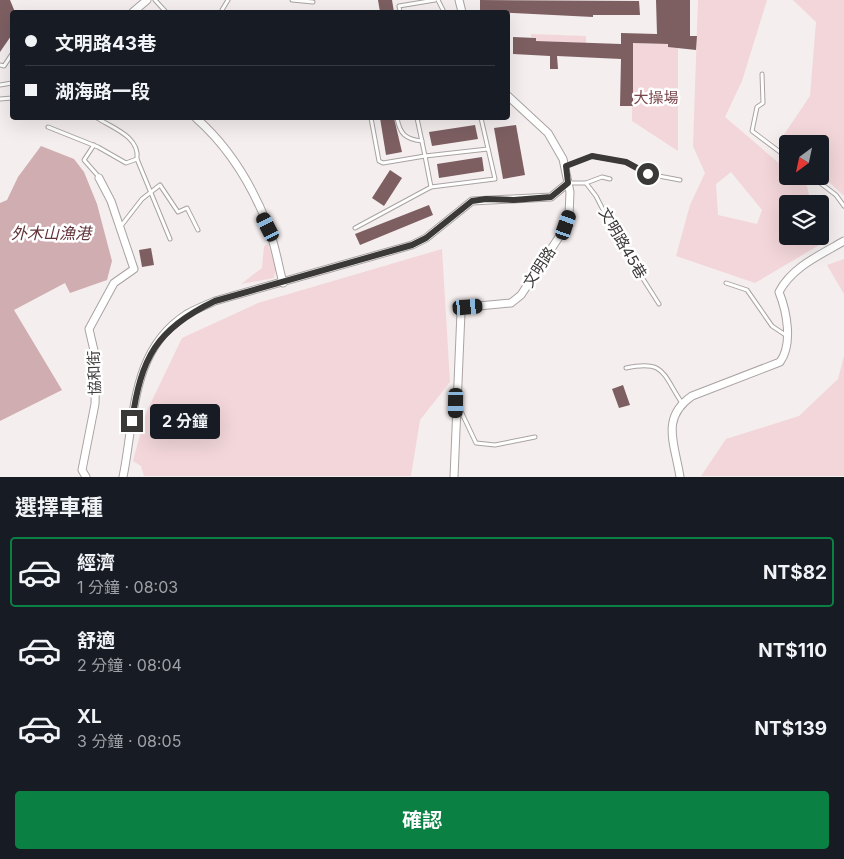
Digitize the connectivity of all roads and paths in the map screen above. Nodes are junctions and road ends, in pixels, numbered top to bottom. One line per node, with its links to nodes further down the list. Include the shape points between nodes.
1 (146, 0): 7 (street)
2 (154, 0): 8 (lane)
3 (228, 0): 9 (lane)
4 (292, 0): 6 (lane)
5 (437, 0): 10 (lane, via 399,6)
6 (313, 2)
7 (135, 10)
8 (164, 10)
9 (222, 10)
10 (400, 10)
11 (10, 57): 12 (lane, via 4,66)
12 (0, 64)
13 (762, 74): 25 (lane, via 763,103 757,107 752,132)
14 (510, 98): 28 (street, 文明路, via 548,133)
15 (99, 120): 27 (lane, via 132,139 138,150)
16 (198, 120): 43 (street, via 218,136 237,163 268,227)
17 (371, 120): 26 (lane, via 383,164)
18 (397, 120): 22 (lane, via 405,137)
19 (417, 120): 22 (lane)
20 (481, 120): 24 (lane)
21 (48, 127): 23 (lane)
22 (422, 142): 26 (lane)
23 (94, 145): 27 (lane, via 126,163); 29 (lane, via 84,160)
24 (488, 149): 26 (lane); 35 (lane, via 495,179)
25 (779, 152)
26 (425, 156): 35 (lane)
27 (137, 159): 36 (lane)
28 (566, 166): 31 (lane, via 592,156 626,162 648,174); 32 (street, 文明路)
29 (99, 178): 38 (street, 協和街)
30 (610, 179): 33 (lane, via 602,177)
31 (680, 180)
32 (568, 183): 33 (lane); 43 (street, via 551,197 472,201 426,238 412,245); 48 (street, 文明路, via 571,205 566,225 522,295 511,303 468,307 461,312)
33 (586, 184): 45 (lane, 文明路45巷)
34 (823, 185): 37 (lane)
35 (431, 187): 39 (lane)
36 (150, 191): 38 (lane); 40 (lane, via 160,185 178,212 187,208); 41 (lane)
37 (844, 206)
38 (121, 226): 51 (street, 協和街, via 134,268 114,283 89,329 96,359 95,404 82,470)
39 (355, 228)
40 (198, 230)
41 (170, 239)
42 (844, 241): 46 (street, via 794,271 785,281 779,292)
43 (282, 283): 52 (street, via 215,301 174,325 146,362 137,385)
44 (726, 283): 46 (lane, via 747,290 772,326)
45 (659, 304)
46 (788, 336): 49 (street, via 785,355 780,362 692,396)
47 (626, 368): 49 (lane, via 647,364 659,368)
48 (456, 403): 50 (lane, via 476,443 495,445); 53 (street, 文明路)
49 (682, 403): 54 (street, via 674,414 671,429)
50 (535, 437)
51 (86, 476)
52 (123, 476)
53 (454, 476)
54 (680, 476)

